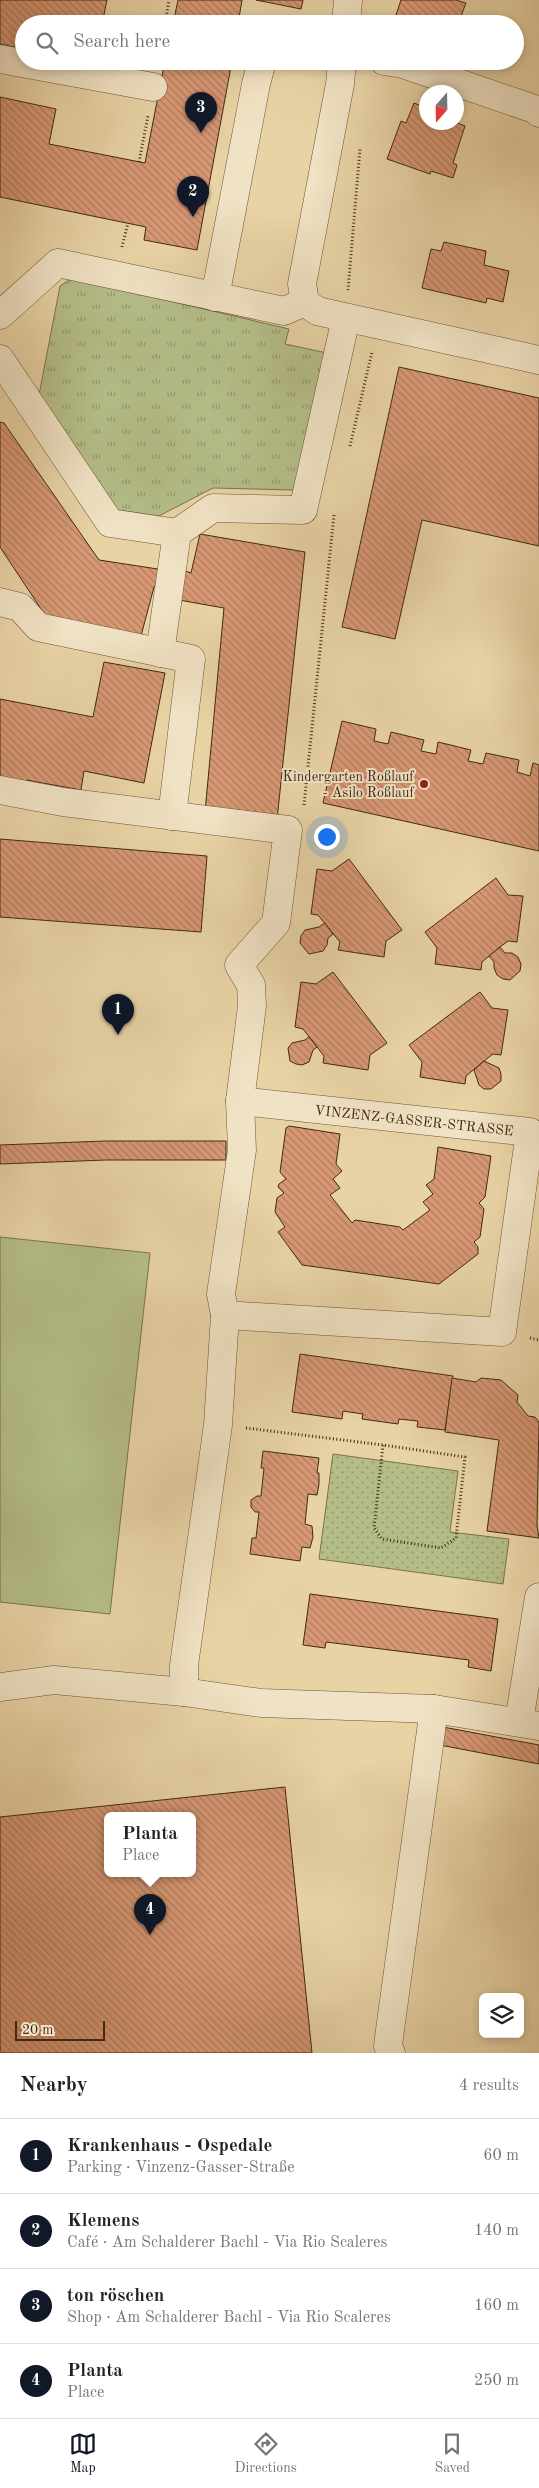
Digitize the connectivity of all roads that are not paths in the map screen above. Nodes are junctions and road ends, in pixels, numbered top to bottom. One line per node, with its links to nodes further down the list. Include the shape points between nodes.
1 (348, 0): 2 (street)
2 (347, 15)
3 (0, 59): 4 (street)
4 (15, 62)
5 (60, 70): 9 (street)
6 (260, 70): 11 (street)
7 (341, 70): 12 (street, via 302,284)
8 (420, 70): 10 (street)
9 (153, 87)
10 (539, 113)
11 (215, 297): 12 (street, via 284,311); 13 (street, via 58,263)
12 (305, 302): 14 (street, via 317,311)
13 (0, 315)
14 (346, 318): 16 (street); 17 (street, via 303,510 213,508)
15 (0, 359): 17 (street, via 110,523)
16 (539, 360)
17 (177, 533): 19 (street)
18 (0, 602): 19 (street, via 20,607 38,627)
19 (160, 653): 21 (street, via 191,659)
20 (0, 790): 21 (street)
21 (172, 816): 22 (street, via 288,830 276,923 239,965 251,985 252,1006)
22 (240, 1101): 23 (street, via 242,1150 221,1294); 23 (street, VINZENZ-GASSER-STRASSE, via 530,1132 502,1332)
23 (225, 1315): 26 (street, via 218,1425 184,1665)
24 (539, 1597): 28 (street)
25 (0, 1687): 26 (street, via 54,1680)
26 (184, 1692): 27 (street, via 261,1703)
27 (434, 1709): 28 (street); 29 (street, via 388,2038)
28 (529, 1724)
29 (391, 2053)

